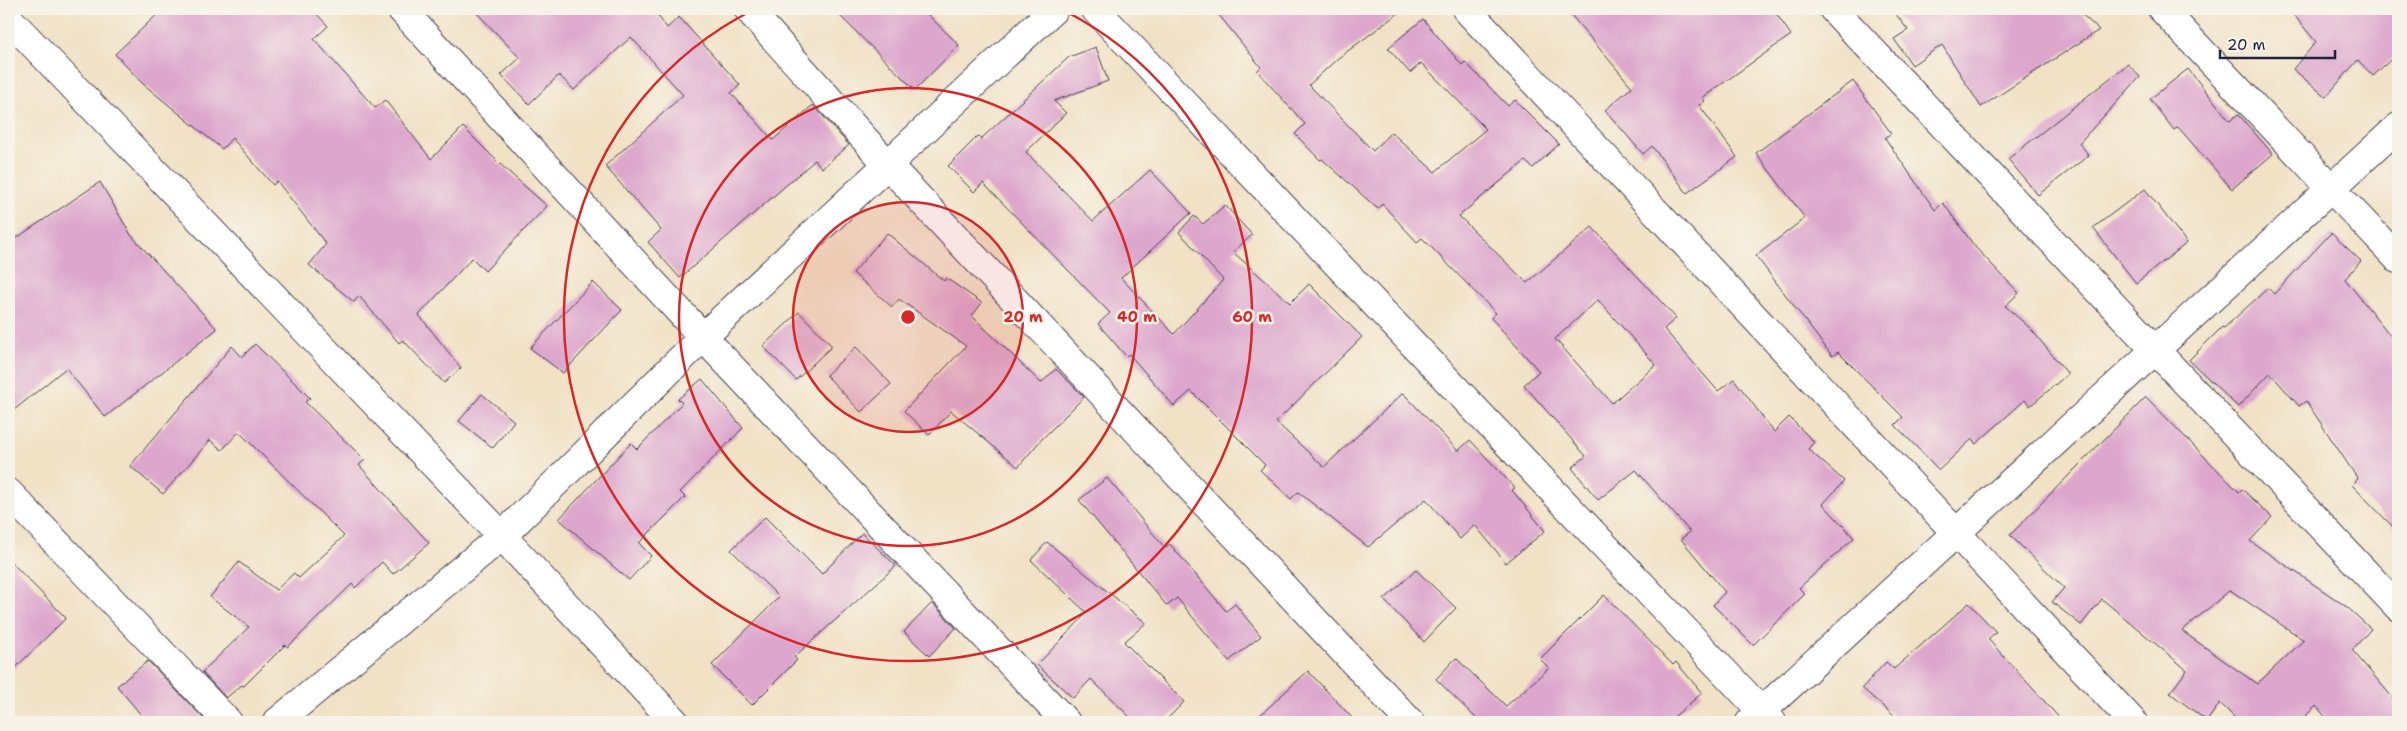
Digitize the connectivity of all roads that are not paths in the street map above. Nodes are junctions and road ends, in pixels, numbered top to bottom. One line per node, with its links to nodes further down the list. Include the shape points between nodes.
1 (401, 9): 13 (street)
2 (748, 9): 10 (street)
3 (1054, 9): 10 (street)
4 (1096, 9): 19 (street)
5 (1466, 9): 16 (street)
6 (1833, 9): 14 (street)
7 (2162, 9): 11 (street)
8 (9, 18): 17 (street)
9 (2398, 127): 11 (street)
10 (888, 165): 13 (street); 24 (street)
11 (2332, 189): 12 (street); 14 (street)
12 (2398, 259)
13 (703, 337): 17 (street); 23 (street)
14 (2156, 350): 16 (street); 18 (street)
15 (9, 494): 20 (street)
16 (1956, 533): 19 (street); 25 (street)
17 (502, 536): 21 (street); 22 (street)
18 (2398, 607)
19 (1761, 719)
20 (228, 722)
21 (277, 722)
22 (675, 722)
23 (1066, 722)
24 (1410, 722)
25 (2133, 722)

